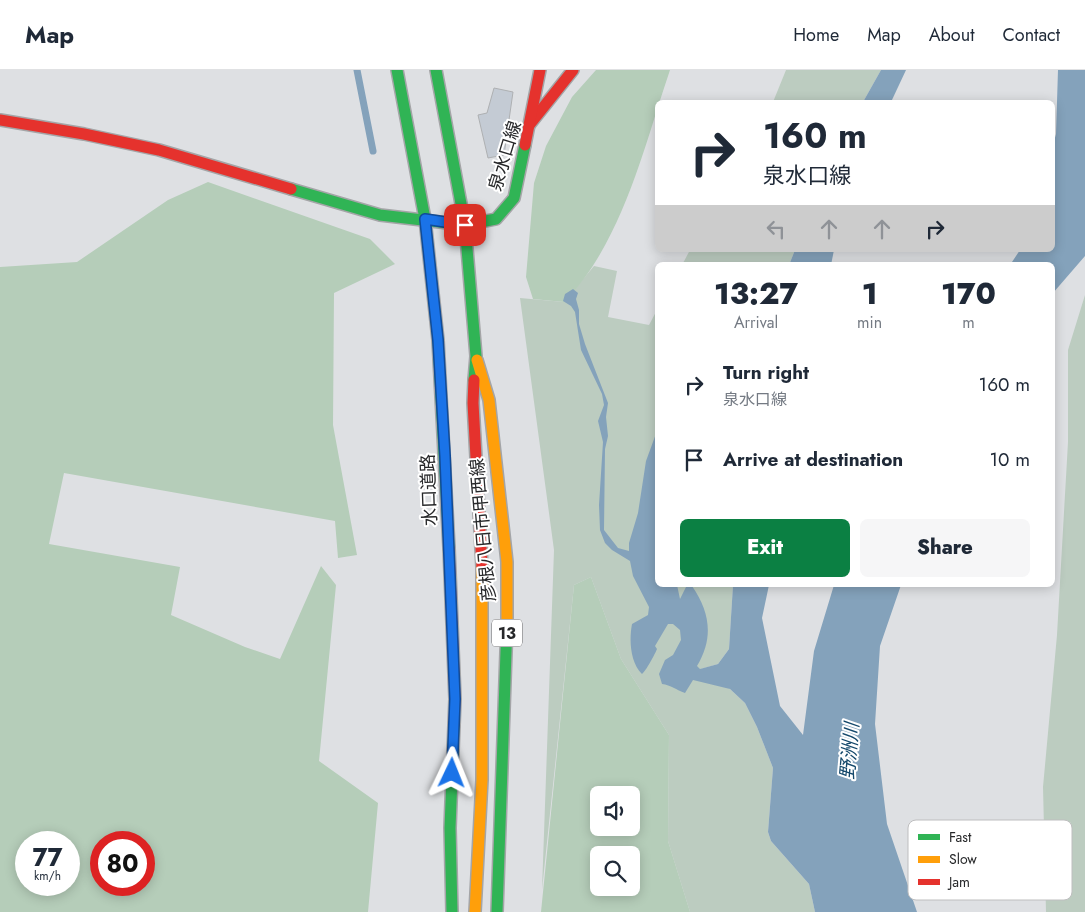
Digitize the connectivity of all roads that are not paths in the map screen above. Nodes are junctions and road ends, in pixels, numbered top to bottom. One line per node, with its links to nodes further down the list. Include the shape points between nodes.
1 (397, 70): 7 (main road, 水口道路)
2 (436, 70): 8 (main road)
3 (540, 70): 6 (main road)
4 (573, 70): 6 (main road, 泉水口線)
5 (0, 120): 7 (main road, 泉水口線, via 159,150 380,215)
6 (530, 125): 8 (main road, 泉水口線, via 514,198 496,219)
7 (425, 219): 8 (main road, 泉水口線); 10 (main road, 水口道路, via 438,340 455,699 450,828)
8 (465, 225): 9 (main road)
9 (476, 356): 11 (main road, via 473,403 482,544 482,780); 12 (main road, 彦根八日市甲西線 / 13, via 488,400 507,562 508,648)
10 (452, 912)
11 (475, 912)
12 (497, 912)

